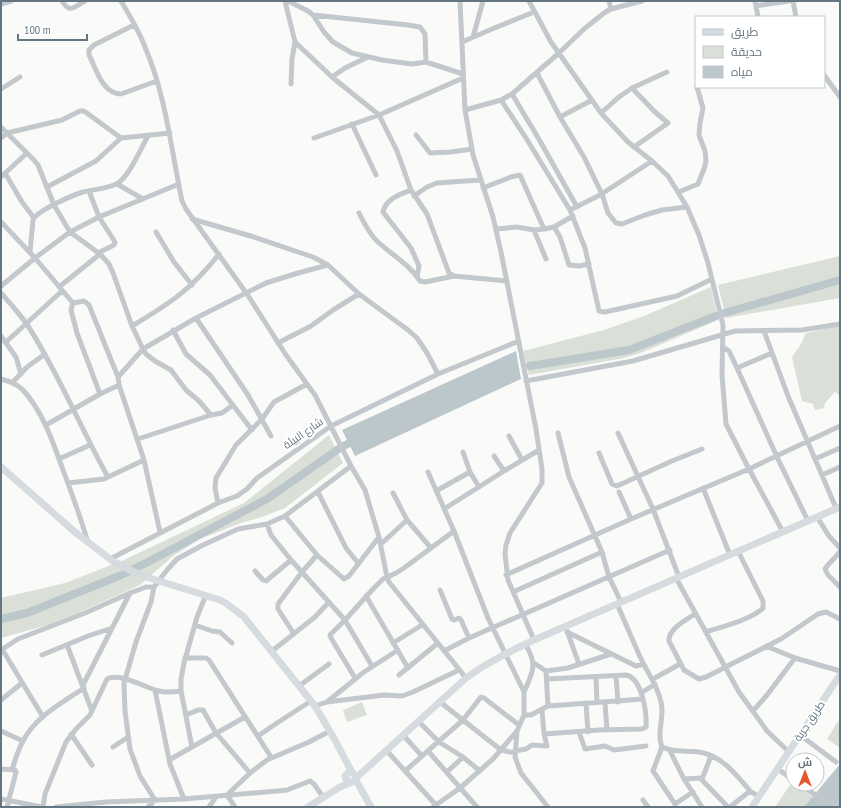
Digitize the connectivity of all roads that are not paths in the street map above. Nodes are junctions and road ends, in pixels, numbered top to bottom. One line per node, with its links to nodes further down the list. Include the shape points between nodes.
1 (10, 1): 14 (street)
2 (62, 1): 3 (street, via 68,9)
3 (85, 1)
4 (121, 1): 20 (street)
5 (287, 1): 17 (street); 22 (street)
6 (460, 1): 23 (street)
7 (483, 1): 21 (street)
8 (529, 1): 16 (street)
9 (608, 1): 15 (street)
10 (642, 1): 15 (street)
11 (789, 1): 13 (street)
12 (793, 1): 19 (street)
13 (755, 3): 18 (street)
14 (1, 4)
15 (611, 9): 24 (street, via 584,28)
16 (534, 12): 21 (street); 24 (street)
17 (313, 15): 25 (street, via 333,42 352,53); 26 (street, via 420,27 425,34)
18 (758, 16)
19 (796, 16)
20 (134, 25): 33 (street, via 146,48); 33 (street, via 94,44 89,50 89,55 105,87 117,94)
21 (473, 37): 23 (street)
22 (295, 42): 32 (street); 34 (street)
23 (462, 42): 29 (street)
24 (559, 53): 28 (street); 41 (street)
25 (368, 57): 26 (street, via 412,64); 32 (street)
26 (426, 62): 29 (street)
27 (667, 72): 35 (street)
28 (537, 73): 38 (street); 45 (street)
29 (463, 76): 42 (street); 44 (street)
30 (825, 76): 39 (street)
31 (20, 77): 37 (street)
32 (332, 77): 44 (street)
33 (157, 81): 49 (street)
34 (292, 84)
35 (632, 88): 43 (street); 55 (street, via 668,123)
36 (697, 88): 68 (street, via 703,108 699,135 706,161 698,184)
37 (1, 89)
38 (512, 94): 40 (street); 73 (street)
39 (840, 97)
40 (501, 100): 42 (street); 75 (street)
41 (592, 100): 43 (street); 45 (street)
42 (465, 110): 56 (street)
43 (601, 113): 55 (street)
44 (379, 115): 46 (street); 66 (street, via 397,151)
45 (560, 117): 69 (street)
46 (352, 124): 54 (street); 60 (street)
47 (1, 127): 48 (street)
48 (7, 133): 52 (street); 53 (street, via 62,120 84,111); 57 (street)
49 (170, 133): 51 (street); 63 (street)
50 (416, 135): 56 (street, via 430,153)
51 (148, 136): 53 (street); 62 (street, via 124,177)
52 (1, 138)
53 (121, 138): 64 (street, via 96,161)
54 (314, 138)
55 (634, 147): 58 (street)
56 (472, 149): 61 (street)
57 (27, 153): 59 (street); 64 (street, via 38,165)
58 (652, 161): 68 (street, via 668,176); 69 (street)
59 (3, 175): 78 (street)
60 (376, 175)
61 (480, 180): 65 (street); 70 (street, via 437,183)
62 (117, 184): 67 (street); 71 (street)
63 (179, 184): 71 (street); 80 (street, via 182,201)
64 (47, 188): 72 (street)
65 (483, 188): 83 (street); 84 (street, via 520,176)
66 (411, 190): 70 (street); 96 (street, via 394,198 384,207 383,212 411,248 419,266)
67 (89, 191): 72 (street); 79 (street)
68 (679, 192): 74 (street)
69 (602, 194): 73 (street); 74 (street, via 608,213 620,224 662,210)
70 (414, 196): 95 (street, via 427,214 447,268)
71 (144, 198): 79 (street)
72 (54, 205): 78 (street, via 38,213); 86 (street)
73 (577, 207): 75 (street)
74 (687, 207): 97 (street, via 699,235)
75 (570, 210): 77 (street)
76 (359, 213): 96 (street, via 378,242)
77 (573, 216): 82 (street); 93 (street)
78 (34, 218): 88 (street)
79 (99, 218): 86 (street); 89 (street, via 115,241 115,244)
80 (192, 219): 90 (street); 94 (street)
81 (1, 222): 88 (street)
82 (554, 227): 84 (street); 93 (street, via 569,265)
83 (496, 229): 85 (street, via 517,227); 98 (street)
84 (544, 229): 85 (street)
85 (534, 230): 92 (street)
86 (70, 232): 89 (street); 91 (street)
87 (156, 232): 99 (street)
88 (30, 252): 91 (street)
89 (99, 254): 101 (street); 109 (street, via 109,264)
90 (219, 254): 99 (street); 103 (street)
91 (35, 258): 100 (street); 101 (street)
92 (546, 259)
93 (589, 264): 97 (street, via 599,310 602,312 677,296)
94 (328, 265): 103 (street, via 266,283); 104 (street)
95 (454, 276): 96 (street, via 422,282); 98 (street)
96 (418, 277)
97 (712, 280): 112 (street)
98 (507, 281): 114 (street)
99 (192, 285): 109 (street, via 163,308)
100 (1, 286)
101 (61, 289): 105 (street); 107 (street)
102 (1, 292): 107 (street)
103 (247, 294): 106 (street); 116 (street)
104 (359, 294): 116 (street, via 311,326); 123 (street, via 417,338)
105 (73, 303): 124 (street, via 84,301 88,305); 130 (street, via 71,310 77,333)
106 (196, 318): 110 (street); 134 (street)
107 (27, 324): 115 (street); 120 (street)
108 (840, 324): 111 (street, via 802,330)
109 (132, 326): 118 (street)
110 (173, 330): 118 (street); 131 (street, via 186,354 210,375)
111 (764, 330): 112 (street, via 735,331); 119 (street)
112 (724, 335): 117 (street); 126 (street, via 633,361)
113 (1, 336): 115 (street)
114 (518, 341): 123 (street, شارع البيئة); 126 (street)
115 (6, 342): 122 (street, via 16,357)
116 (278, 343): 128 (street)
117 (723, 347): 121 (street, via 729,352); 160 (street, via 726,424)
118 (143, 349): 124 (street); 133 (street, via 155,361 171,370)
119 (772, 353): 121 (street); 144 (street)
120 (45, 354): 122 (street); 132 (street)
121 (737, 368): 152 (street)
122 (21, 374): 127 (street)
123 (438, 374): 136 (street, شارع البيئة)
124 (118, 376): 129 (street)
125 (1, 379): 127 (street)
126 (526, 381): 148 (street)
127 (12, 383): 135 (street, via 22,389)
128 (307, 384): 134 (street, via 274,402); 136 (street)
129 (119, 385): 130 (street); 143 (street)
130 (100, 394): 132 (street)
131 (234, 405): 133 (street, via 222,413); 138 (street)
132 (73, 410): 135 (street); 145 (street)
133 (211, 416): 143 (street)
134 (262, 419): 138 (street); 141 (street)
135 (46, 425): 153 (street)
136 (331, 426): 157 (street); 174 (street, شارع البيئة, via 257,478 243,493)
137 (840, 427): 144 (street)
138 (252, 430): 174 (street, via 236,445 216,478)
139 (618, 432): 166 (street)
140 (558, 433): 187 (street, via 569,477)
141 (271, 436)
142 (509, 436): 156 (street)
143 (138, 439): 155 (street)
144 (807, 442): 152 (street); 154 (street)
145 (90, 446): 153 (street); 165 (street)
146 (840, 448): 154 (street)
147 (702, 449): 166 (street, via 672,460)
148 (539, 450): 156 (street); 204 (street, via 542,483 508,538 505,554)
149 (463, 452): 163 (street)
150 (599, 453): 166 (street, via 614,486 620,486)
151 (494, 456): 161 (street)
152 (777, 457): 160 (street); 182 (street)
153 (59, 459): 167 (street)
154 (815, 459): 164 (street)
155 (144, 460): 165 (street); 185 (street)
156 (522, 460): 161 (street)
157 (351, 466): 171 (street); 188 (street, via 365,490)
158 (1, 467): 189 (main road)
159 (840, 467): 164 (street)
160 (749, 469): 169 (street); 186 (street)
161 (504, 471): 168 (street)
162 (428, 472): 170 (street)
163 (470, 472): 168 (street); 170 (street)
164 (822, 475): 175 (street)
165 (108, 477): 167 (street)
166 (639, 477): 177 (street)
167 (68, 483): 189 (street)
168 (479, 488): 176 (street)
169 (703, 488): 177 (street); 198 (street)
170 (436, 491): 176 (street)
171 (318, 492): 178 (street); 201 (street, via 346,548)
172 (619, 492): 180 (street)
173 (393, 493): 181 (street)
174 (218, 503): 185 (street, شارع البيئة)
175 (838, 508): 179 (main road)
176 (444, 509): 184 (street)
177 (653, 509): 180 (street); 193 (street)
178 (285, 516): 183 (street); 197 (street)
179 (818, 517): 182 (main road); 192 (street, via 829,536)
180 (631, 519): 187 (street)
181 (407, 520): 190 (street); 191 (street)
182 (808, 521): 186 (main road)
183 (266, 524): 199 (street, via 271,535); 208 (street, via 238,529 177,559)
184 (454, 531): 191 (street); 224 (street)
185 (160, 532): 200 (street, شارع البيئة)
186 (783, 532): 194 (main road)
187 (594, 535): 195 (street); 204 (street)
188 (379, 537): 190 (street); 201 (street)
189 (88, 544): 200 (main road)
190 (381, 544): 205 (street)
191 (431, 548): 205 (street, via 396,573)
192 (840, 548)
193 (670, 550): 206 (street); 207 (street)
194 (738, 551): 198 (main road); 226 (street, via 760,594 763,608 739,621)
195 (602, 552): 206 (street); 211 (street)
196 (840, 552): 209 (street, via 825,569)
197 (317, 555): 201 (street, via 344,579); 203 (street)
198 (730, 555): 207 (main road)
199 (291, 560): 202 (street, via 266,581); 203 (street)
200 (112, 561): 208 (main road)
201 (358, 563)
202 (255, 571)
203 (302, 572): 215 (street); 227 (street, via 277,606)
204 (506, 575): 211 (street)
205 (386, 577): 214 (street); 222 (street)
206 (609, 577): 216 (street); 218 (street)
207 (678, 578): 216 (main road); 217 (street)
208 (156, 584): 212 (street); 213 (main road); 263 (street)
209 (840, 586)
210 (440, 590): 228 (street, via 452,619 461,620)
211 (513, 592): 218 (street)
212 (130, 594): 223 (street); 236 (street, via 18,639)
213 (206, 595): 221 (street); 238 (main road, via 235,609)
214 (366, 596): 220 (street); 231 (street)
215 (328, 603): 220 (street); 227 (street)
216 (619, 603): 225 (main road); 248 (street)
217 (695, 614): 226 (street); 249 (street, via 668,637)
218 (523, 615): 224 (street); 229 (street)
219 (840, 619): 235 (street, via 826,612 818,614)
220 (345, 620): 250 (street); 259 (street, via 330,636)
221 (195, 624): 230 (street, via 220,632); 243 (street)
222 (422, 625): 231 (street); 232 (street)
223 (112, 628): 234 (street); 267 (street)
224 (492, 628): 228 (street); 240 (street)
225 (566, 629): 229 (main road); 241 (street); 247 (street)
226 (706, 632): 251 (street)
227 (294, 634): 238 (street)
228 (469, 638): 239 (street)
229 (534, 640): 233 (main road)
230 (232, 643)
231 (393, 643): 237 (street)
232 (438, 643): 239 (street); 252 (street)
233 (525, 644): 240 (main road); 246 (street)
234 (67, 645): 242 (street); 267 (street)
235 (766, 646): 244 (street); 251 (street)
236 (2, 649): 265 (street)
237 (398, 650): 250 (street); 252 (street)
238 (272, 651): 266 (main road)
239 (444, 651): 253 (street)
240 (504, 653): 260 (main road); 270 (street)
241 (611, 654): 247 (street); 248 (street, via 636,666)
242 (42, 655)
243 (185, 658): 269 (street); 288 (street, via 207,658)
244 (795, 658): 254 (street); 284 (street)
245 (329, 664): 266 (street)
246 (534, 664): 255 (street); 270 (street)
247 (579, 664): 255 (street)
248 (644, 664): 264 (street)
249 (680, 664): 251 (street, via 699,679); 264 (street)
250 (372, 666): 259 (street)
251 (725, 667): 284 (street)
252 (408, 668): 256 (street)
253 (459, 670): 260 (street); 274 (street, via 402,696 384,694)
254 (840, 671)
255 (546, 672): 262 (street)
256 (400, 675)
257 (616, 676): 261 (street); 271 (street, via 632,677); 276 (street)
258 (840, 676): 302 (main road, طريق جربة)
259 (355, 678): 274 (street)
260 (466, 678): 275 (main road)
261 (596, 678): 262 (street); 277 (street)
262 (547, 679): 281 (street)
263 (124, 680): 268 (street); 283 (street, via 112,677 107,679); 304 (street)
264 (654, 682): 271 (street); 310 (street, via 663,710 659,737)
265 (22, 684): 273 (street); 287 (street)
266 (299, 686): 279 (main road)
267 (84, 687): 283 (street); 287 (street)
268 (155, 690): 269 (street); 322 (street)
269 (181, 691): 285 (street)
270 (524, 692): 286 (street)
271 (641, 693): 272 (street)
272 (643, 699): 276 (street); 293 (street, via 646,724 644,728)
273 (1, 700)
274 (327, 702): 279 (street)
275 (440, 702): 289 (street); 290 (main road)
276 (618, 702): 278 (street)
277 (597, 703): 278 (street); 280 (street)
278 (605, 703): 293 (street)
279 (313, 704): 298 (main road); 303 (street)
280 (586, 704): 281 (street); 296 (street)
281 (548, 706): 282 (street)
282 (542, 710): 286 (street); 300 (street)
283 (92, 711): 299 (street)
284 (753, 711): 316 (street, via 767,732)
285 (186, 715): 297 (street, via 203,710); 309 (street)
286 (524, 715): 291 (street)
287 (43, 717): 305 (street)
288 (245, 717): 297 (street); 303 (street)
289 (463, 720): 291 (street, via 482,697); 306 (street); 312 (street)
290 (418, 721): 301 (main road); 306 (street)
291 (519, 725): 294 (street)
292 (1, 730): 305 (street)
293 (607, 730): 296 (street)
294 (517, 731): 312 (street); 315 (street)
295 (579, 732): 296 (street); 300 (street); 307 (street, via 585,749 605,746 614,750)
296 (588, 732)
297 (216, 733): 309 (street); 331 (street)
298 (331, 733): 319 (street); 333 (main road, via 335,747)
299 (71, 734): 324 (street); 355 (street, via 45,794)
300 (544, 734): 315 (street, via 547,746 532,745)
301 (403, 735): 311 (main road); 317 (street)
302 (800, 735): 316 (main road, طريق جربة); 323 (street)
303 (258, 736): 319 (street)
304 (128, 737): 308 (street); 348 (street, via 135,766)
305 (23, 741): 327 (street)
306 (439, 742): 313 (street); 320 (street)
307 (646, 746)
308 (113, 747)
309 (192, 747): 322 (street)
310 (662, 747): 314 (street); 353 (street, via 653,771)
311 (386, 750): 328 (street); 333 (main road)
312 (501, 750): 315 (street); 329 (street)
313 (428, 751): 317 (street); 330 (street)
314 (670, 751): 318 (street, via 698,752); 334 (street)
315 (515, 752): 346 (street, via 516,764 521,774)
316 (789, 752)
317 (422, 756): 328 (street)
318 (711, 756): 335 (street); 337 (street, via 730,768)
319 (271, 757): 331 (street)
320 (464, 757): 329 (street); 330 (street)
321 (785, 758): 326 (main road, طريق جربة)
322 (169, 760): 345 (street)
323 (836, 762)
324 (92, 765)
325 (1, 768): 327 (street)
326 (778, 769): 332 (street); 341 (main road, طريق جربة)
327 (12, 770): 347 (street, via 16,771 16,774)
328 (405, 771): 352 (street)
329 (480, 771): 336 (street)
330 (447, 772): 336 (street)
331 (250, 773): 340 (street)
332 (785, 774)
333 (351, 777): 343 (main road); 361 (main road); 362 (main road)
334 (684, 779): 335 (street); 338 (street)
335 (702, 779): 368 (street)
336 (460, 788): 352 (street); 363 (street)
337 (750, 791): 341 (street); 368 (street)
338 (693, 792): 353 (street); 367 (street)
339 (811, 792): 370 (street)
340 (226, 795): 342 (street); 343 (street, via 287,790 310,781); 360 (street)
341 (758, 796): 369 (main road, طريق جربة)
342 (216, 797): 345 (street); 359 (street)
343 (323, 797): 351 (main road)
344 (1, 799): 347 (street)
345 (184, 799): 348 (street)
346 (540, 799): 364 (street); 365 (street)
347 (8, 800): 354 (street); 355 (street)
348 (155, 800): 350 (street); 358 (street)
349 (642, 800): 366 (street)
350 (116, 801): 356 (street); 357 (street)
351 (311, 806)
352 (438, 806)
353 (672, 806)
354 (6, 807)
355 (42, 807)
356 (56, 807)
357 (111, 807)
358 (148, 807)
359 (208, 807)
360 (235, 807)
361 (368, 807)
362 (371, 807)
363 (477, 807)
364 (539, 807)
365 (548, 807)
366 (648, 807)
367 (702, 807)
368 (729, 807)
369 (752, 807)
370 (840, 807)

